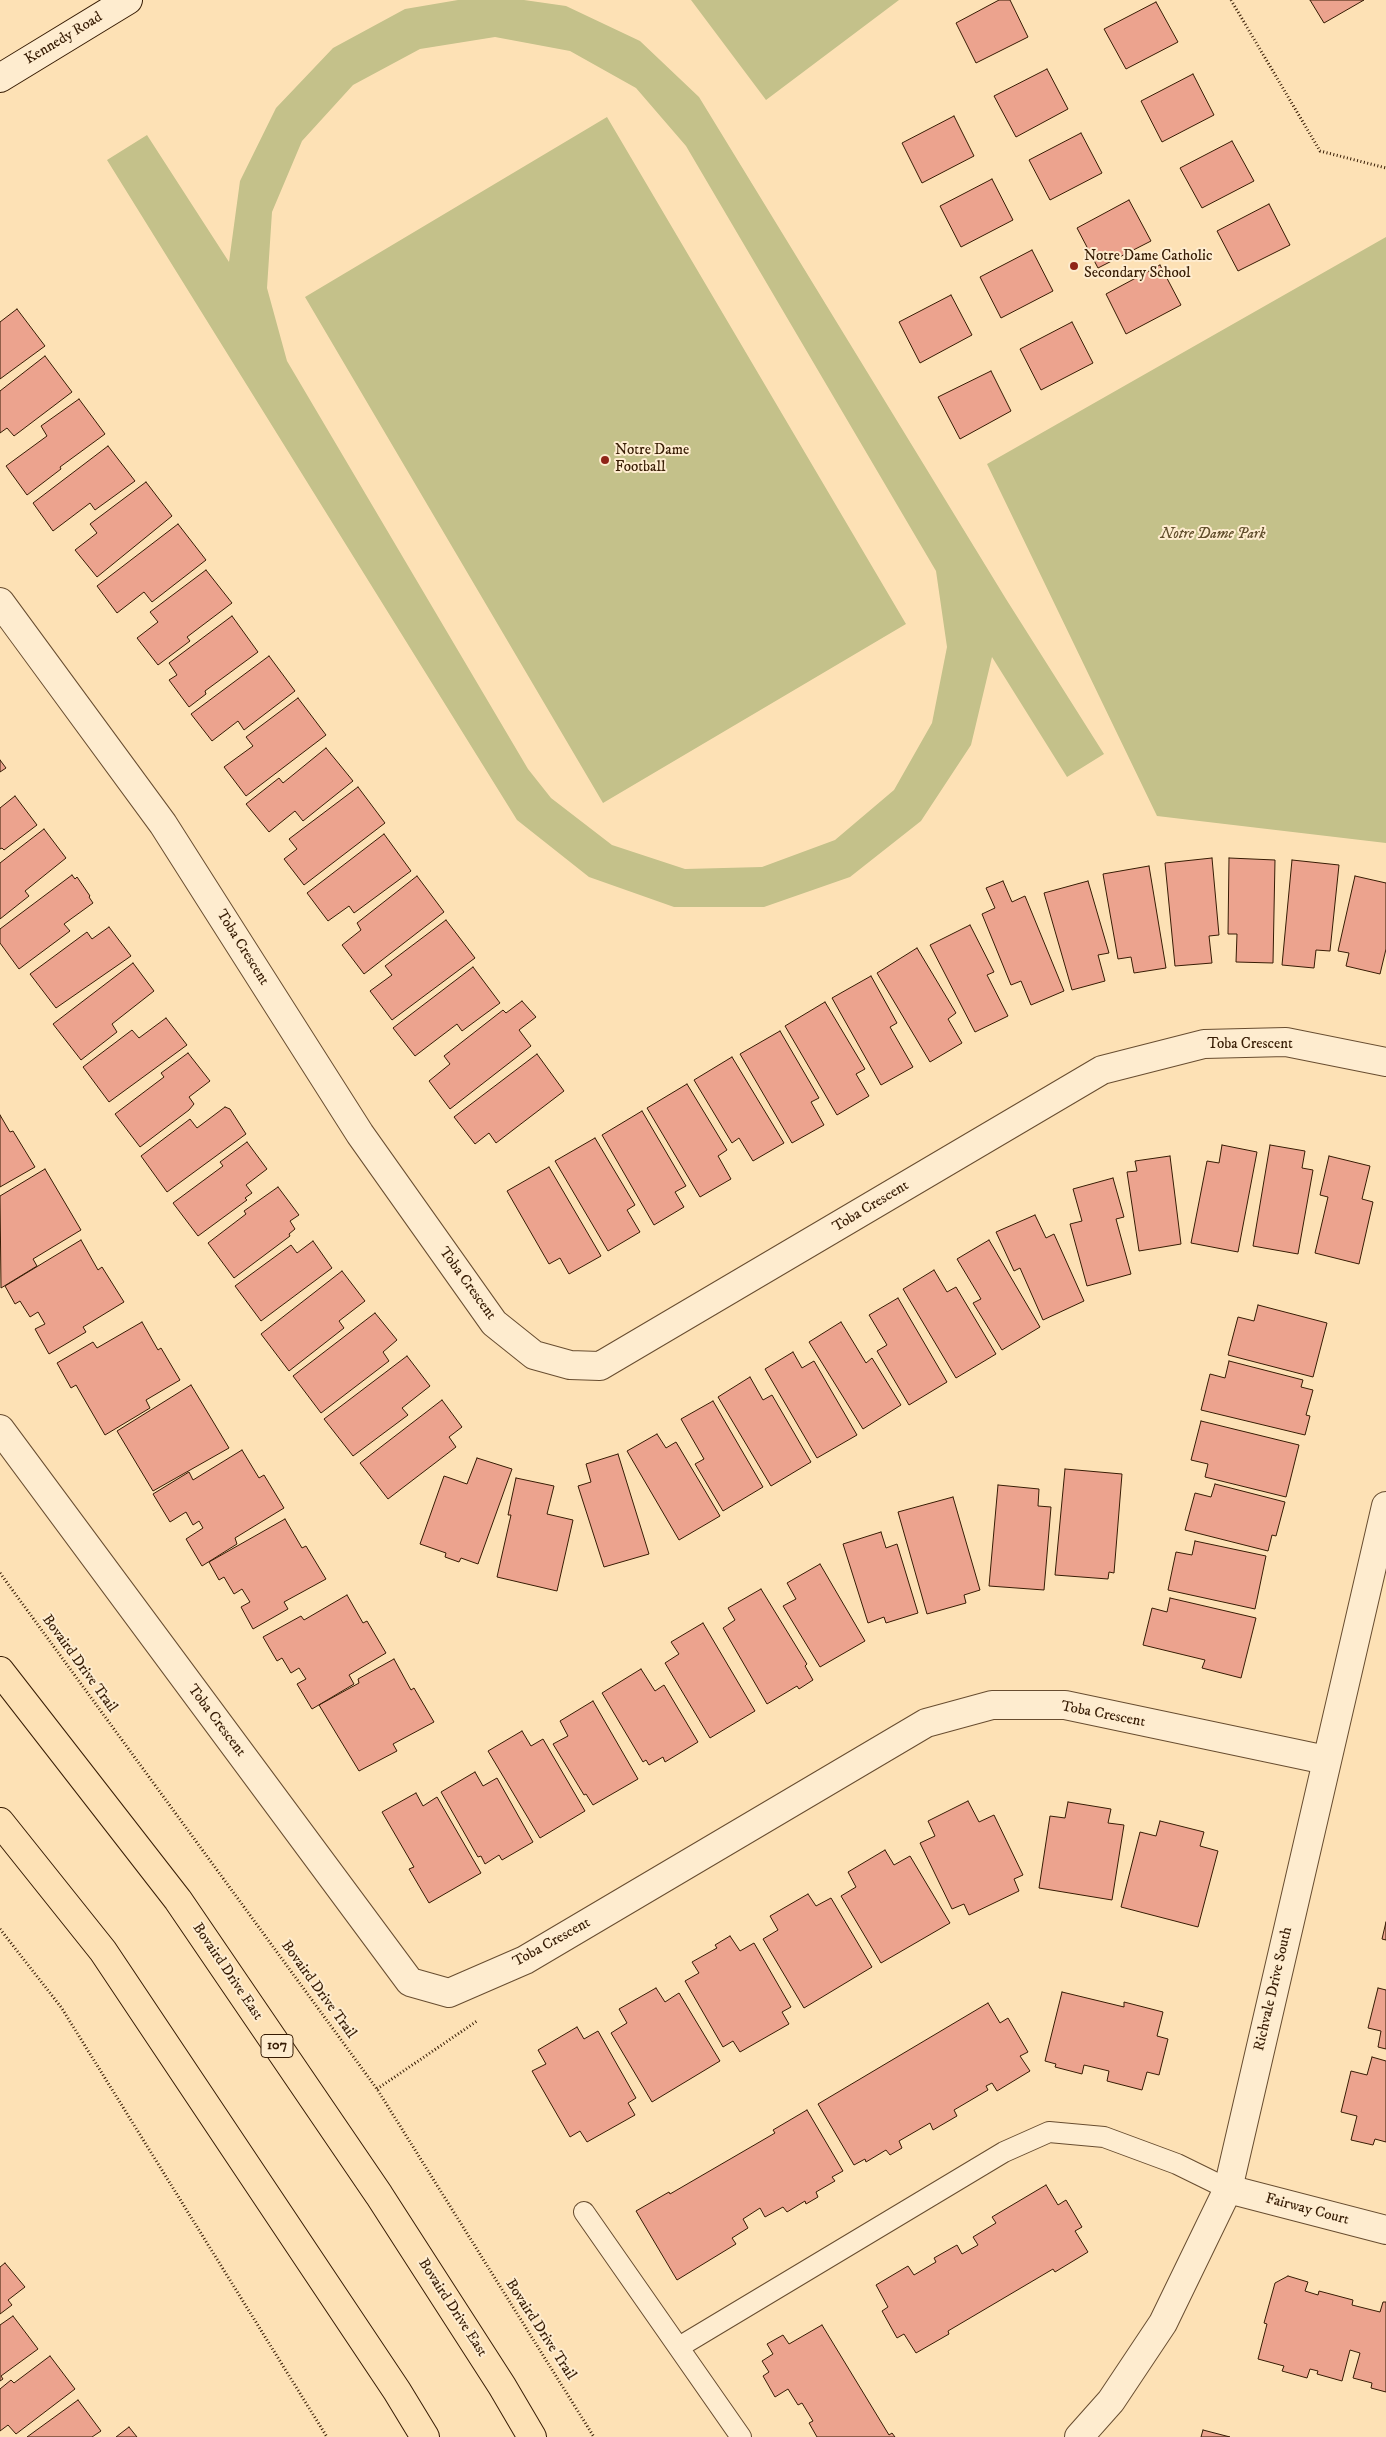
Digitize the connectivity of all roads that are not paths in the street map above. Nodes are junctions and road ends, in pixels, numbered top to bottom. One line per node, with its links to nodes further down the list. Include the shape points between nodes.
1 (128, 0): 2 (street, Kennedy Road)
2 (0, 78)
3 (0, 602): 4 (street, Toba Crescent, via 163,824 360,1134 494,1323 534,1355 570,1365 600,1366 1102,1070 1204,1044 1286,1042)
4 (1386, 1062)
5 (0, 1430): 8 (street, Toba Crescent, via 410,1982 449,1993 525,1960 926,1723 992,1705 1064,1705)
6 (1386, 1506): 8 (street, Richvale Drive South)
7 (0, 1671): 15 (main road, Bovaird Drive East / 107, via 178,1900 379,2195)
8 (1326, 1760): 10 (street, Richvale Drive South)
9 (0, 1822): 14 (main road, via 102,1951)
10 (1228, 2189): 12 (street, Fairway Court); 13 (lane, via 1177,2164 1104,2137 1049,2132 1004,2152); 17 (street, Richvale Drive South, via 1162,2323 1111,2401)
11 (584, 2212): 13 (lane)
12 (1386, 2230)
13 (679, 2347): 16 (lane)
14 (425, 2437)
15 (532, 2437)
16 (741, 2437)
17 (1078, 2437)

